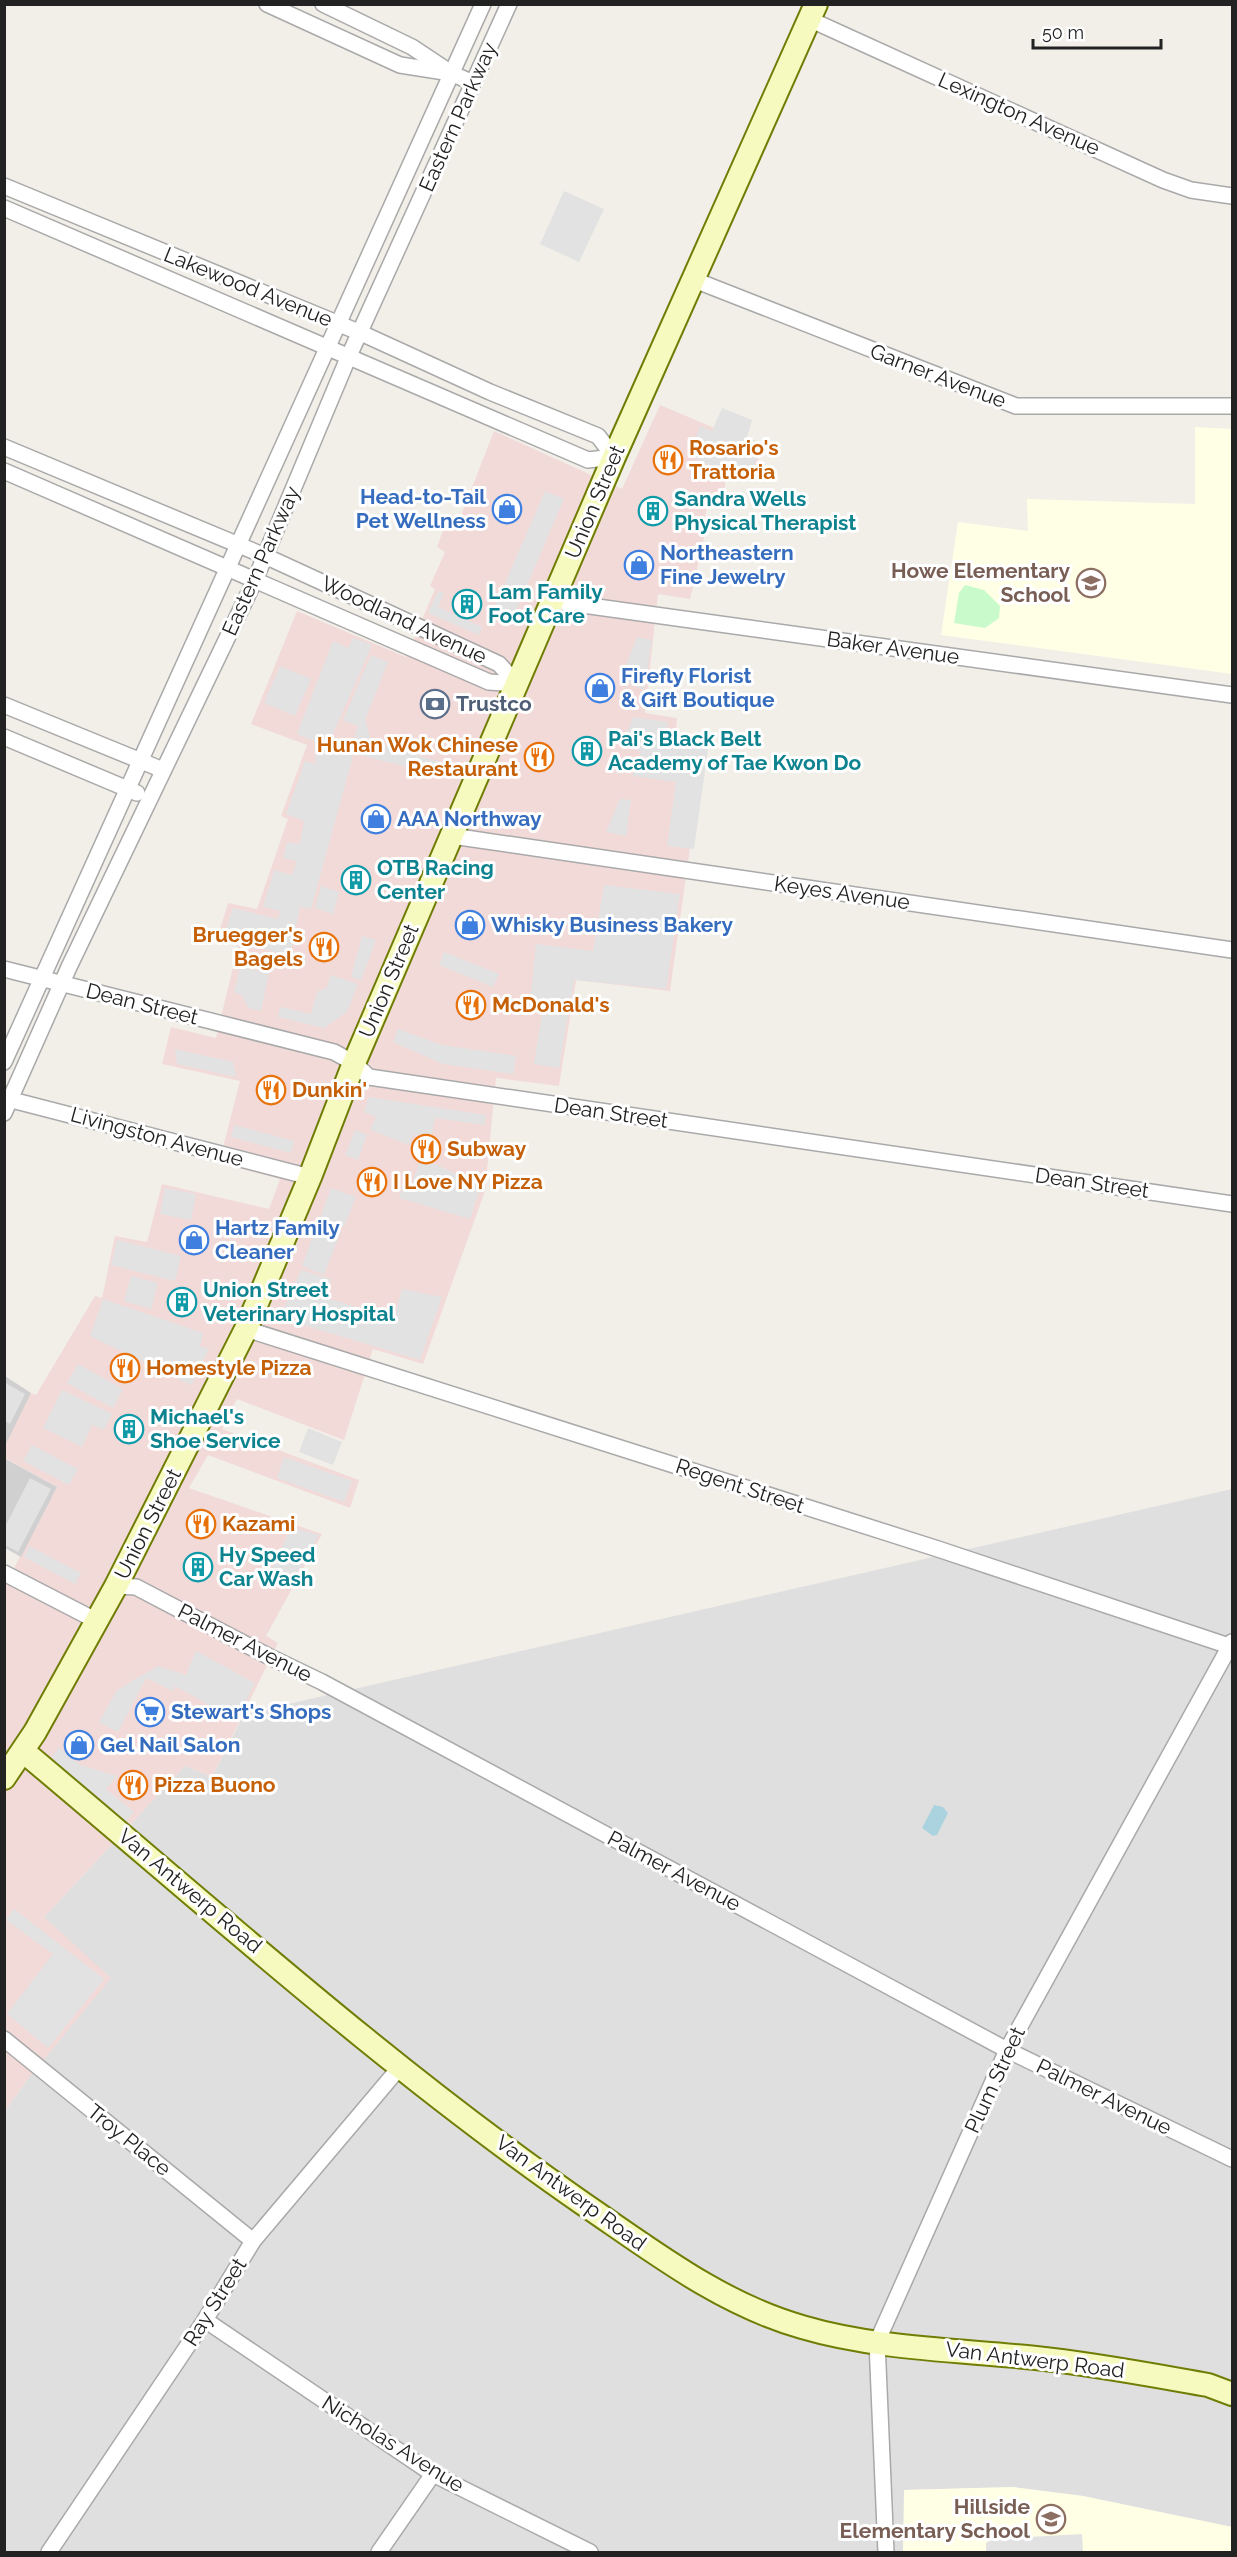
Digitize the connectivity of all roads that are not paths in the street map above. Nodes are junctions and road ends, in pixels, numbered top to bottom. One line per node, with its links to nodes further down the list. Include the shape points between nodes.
1 (267, 4): 6 (street, via 400,65)
2 (323, 4): 6 (street, via 412,46)
3 (483, 4): 6 (street, Eastern Parkway)
4 (509, 4): 7 (street, Eastern Parkway)
5 (813, 12): 9 (street, Lexington Avenue, via 1163,180 1191,190); 11 (main road, Union Street)
6 (451, 73): 7 (street); 12 (street, Eastern Parkway)
7 (473, 83): 13 (street, Eastern Parkway)
8 (4, 186): 12 (street, Lakewood Avenue)
9 (1233, 196)
10 (4, 208): 14 (street, Lakewood Avenue)
11 (692, 279): 17 (street, Garner Avenue, via 1016,406); 20 (main road, Union Street)
12 (340, 324): 13 (street, Lakewood Avenue); 14 (street, Eastern Parkway)
13 (361, 333): 15 (street, Eastern Parkway); 16 (street, Lakewood Avenue)
14 (329, 349): 15 (street, Lakewood Avenue); 22 (street, Eastern Parkway)
15 (348, 358): 18 (street, Lakewood Avenue); 23 (street, Eastern Parkway)
16 (490, 392): 18 (street); 20 (street, Lakewood Avenue, via 598,436)
17 (1233, 406)
18 (480, 413): 20 (street, Lakewood Avenue, via 588,460)
19 (4, 447): 22 (street, Woodland Avenue)
20 (614, 457): 26 (main road, Union Street)
21 (4, 471): 24 (street, Woodland Avenue)
22 (239, 546): 23 (street, Woodland Avenue); 24 (street, Eastern Parkway)
23 (265, 556): 25 (street, Eastern Parkway); 27 (street, Woodland Avenue, via 499,664)
24 (228, 569): 25 (street, Woodland Avenue); 31 (street, Eastern Parkway)
25 (255, 580): 27 (street, Woodland Avenue, via 489,682); 32 (street, Eastern Parkway)
26 (554, 601): 27 (main road, Union Street); 28 (street, Baker Avenue)
27 (517, 684): 35 (main road, Union Street)
28 (1233, 695)
29 (4, 705): 31 (street)
30 (4, 737): 33 (street)
31 (140, 762): 32 (street); 33 (street, Eastern Parkway)
32 (163, 770): 34 (street, Eastern Parkway)
33 (128, 789): 34 (street); 38 (street, Eastern Parkway)
34 (149, 799): 39 (street, Eastern Parkway)
35 (452, 836): 36 (street, Keyes Avenue); 41 (main road, Union Street)
36 (1233, 950)
37 (4, 969): 38 (street, Dean Street)
38 (43, 979): 39 (street, Dean Street); 40 (street, Eastern Parkway)
39 (61, 984): 41 (street, Dean Street, via 334,1052); 42 (street, Eastern Parkway)
40 (4, 1062)
41 (354, 1063): 43 (main road, Union Street); 44 (street, Dean Street, via 369,1077)
42 (6, 1103): 43 (street, Livingston Avenue)
43 (310, 1177): 45 (main road, Union Street)
44 (1233, 1204)
45 (246, 1329): 47 (main road, Union Street); 49 (street, Regent Street)
46 (4, 1573): 48 (street)
47 (116, 1586): 48 (main road, Union Street); 53 (street, Palmer Avenue, via 136,1587 322,1682)
48 (95, 1620): 50 (main road, Union Street)
49 (1232, 1645): 53 (street, Plum Street)
50 (23, 1750): 51 (main road, Union Street); 54 (main road, Van Antwerp Road)
51 (4, 1778)
52 (4, 2039): 56 (street, Troy Place)
53 (1007, 2050): 55 (street, Palmer Avenue); 58 (street, Plum Street)
54 (400, 2067): 56 (street, Ray Street); 58 (main road, Van Antwerp Road, via 548,2179 690,2277 733,2300 802,2327)
55 (1233, 2159)
56 (254, 2241): 57 (street, Ray Street)
57 (205, 2320): 60 (street, Nicholas Avenue); 61 (street, Ray Street)
58 (877, 2342): 59 (main road, Van Antwerp Road, via 1053,2360 1208,2385); 64 (street, Plum Street)
59 (1233, 2394)
60 (433, 2474): 62 (street); 63 (street, Nicholas Avenue)
61 (49, 2553)
62 (379, 2553)
63 (590, 2553)
64 (886, 2553)

